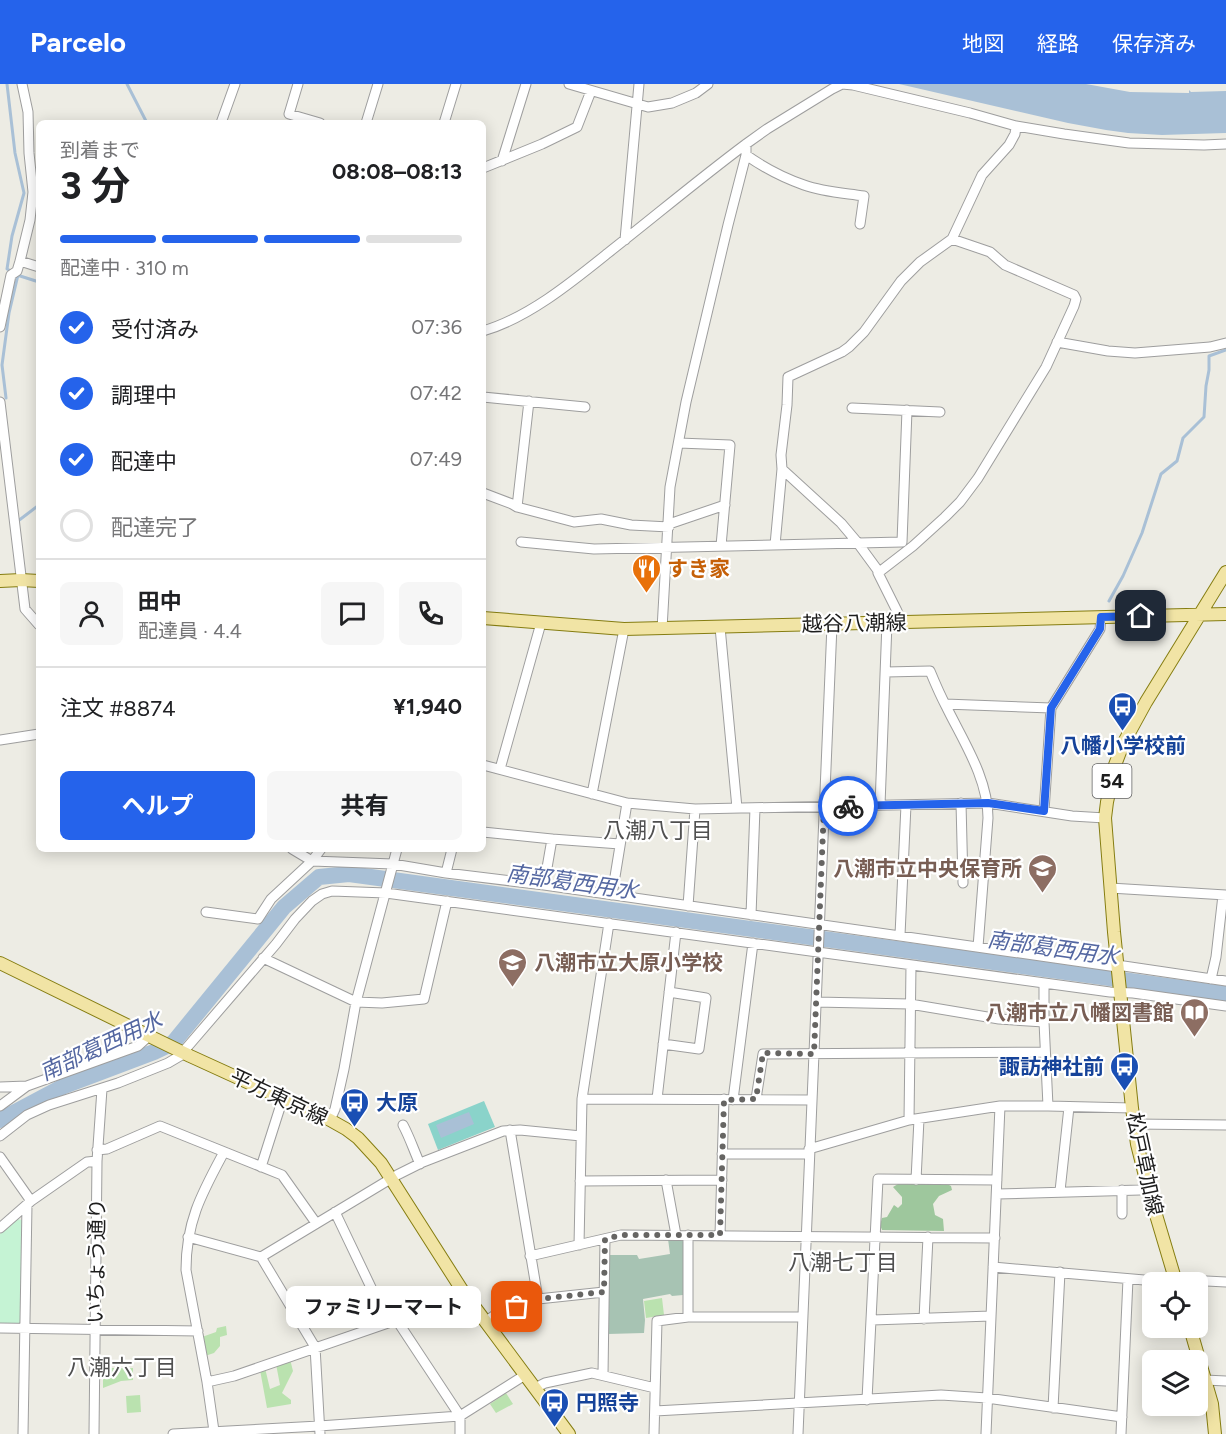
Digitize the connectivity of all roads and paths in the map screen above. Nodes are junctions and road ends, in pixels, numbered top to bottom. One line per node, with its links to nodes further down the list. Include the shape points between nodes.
1 (22, 84): 25 (street, via 28,112 33,192)
2 (235, 84): 12 (street)
3 (298, 84): 13 (street, via 289,114)
4 (378, 84): 14 (street)
5 (456, 84): 15 (street)
6 (525, 84): 20 (street)
7 (569, 84): 10 (street)
8 (639, 84): 11 (street)
9 (708, 84): 11 (street, via 672,103 648,107)
10 (591, 91): 11 (street); 20 (street, via 578,127)
11 (637, 103): 24 (street)
12 (222, 120)
13 (310, 120)
14 (367, 120)
15 (445, 120)
16 (1016, 126): 17 (street, via 842,84); 18 (street, via 1130,143); 23 (street, via 1009,145 982,175)
17 (746, 144): 19 (street); 24 (street)
18 (1226, 144)
19 (746, 156): 22 (street, via 803,185 864,196); 40 (street)
20 (502, 161): 21 (street)
21 (486, 167)
22 (860, 224)
23 (952, 238): 31 (street, via 990,252 1005,265 1074,295 1074,306); 42 (street, via 901,280 849,347 788,376)
24 (625, 240): 30 (street, via 549,297)
25 (20, 261): 26 (street); 27 (street)
26 (36, 266)
27 (11, 275): 28 (street); 29 (street)
28 (0, 276)
29 (0, 327)
30 (486, 330)
31 (1057, 342): 32 (street, via 1135,353); 52 (street, via 1033,389 960,502)
32 (1226, 343)
33 (486, 397): 34 (street)
34 (529, 401): 36 (street); 45 (street)
35 (0, 402): 41 (street)
36 (585, 407)
37 (852, 408): 38 (street)
38 (907, 410): 39 (street); 48 (street, via 902,542)
39 (940, 412)
40 (679, 443): 44 (street, via 730,445); 46 (street, via 670,487)
41 (4, 469): 54 (street)
42 (782, 470): 48 (street); 49 (street)
43 (486, 494): 45 (street)
44 (724, 505): 46 (street); 50 (street)
45 (517, 507): 46 (street, via 574,522 600,519 631,525)
46 (669, 525): 51 (street)
47 (521, 542): 51 (street, via 594,549)
48 (857, 542): 49 (street); 52 (street)
49 (775, 545): 50 (street)
50 (721, 546): 51 (street)
51 (667, 548): 68 (street)
52 (879, 572): 62 (street)
53 (1226, 572): 57 (main road, 松戸草加線 / 54)
54 (21, 580): 55 (main road); 56 (main road); 61 (street, via 25,609)
55 (0, 581)
56 (36, 581)
57 (1201, 614): 58 (main road, 越谷八潮線); 59 (main road, 越谷八潮線); 87 (main road, 松戸草加線 / 54, via 1122,744)
58 (1226, 614)
59 (1101, 617): 62 (main road, 越谷八潮線); 71 (street, via 1100,629)
60 (486, 618): 63 (main road, 越谷八潮線)
61 (36, 622)
62 (901, 622): 64 (main road, 越谷八潮線)
63 (542, 623): 67 (main road, 越谷八潮線); 75 (street)
64 (887, 623): 65 (main road, 越谷八潮線); 69 (street)
65 (832, 625): 66 (main road, 越谷八潮線); 82 (street)
66 (720, 627): 68 (main road, 越谷八潮線); 83 (street)
67 (624, 629): 68 (main road, 越谷八潮線); 76 (street)
68 (662, 629)
69 (886, 672): 70 (street, via 930,671); 80 (street)
70 (945, 704): 71 (street); 79 (street, via 966,744)
71 (1051, 708): 86 (street)
72 (36, 734): 73 (street)
73 (0, 740)
74 (486, 766): 75 (street)
75 (500, 769): 76 (street)
76 (592, 794): 77 (street)
77 (627, 803): 85 (street); 90 (street)
78 (961, 803): 79 (street); 81 (street); 98 (street)
79 (988, 803): 86 (street); 113 (street)
80 (880, 805): 81 (street); 82 (street)
81 (906, 805): 111 (street)
82 (824, 806): 84 (street); 109 (street)
83 (737, 808): 84 (street); 85 (street)
84 (755, 808): 107 (street)
85 (694, 809): 105 (street)
86 (1044, 811): 87 (street)
87 (1106, 818): 100 (main road, 松戸草加線 / 54)
88 (486, 832): 89 (street)
89 (552, 839): 90 (street); 99 (street)
90 (620, 844): 102 (street)
91 (297, 852): 95 (street)
92 (319, 852): 95 (street)
93 (396, 852): 96 (street)
94 (451, 852): 97 (street)
95 (312, 861): 96 (street); 106 (street, via 271,899 258,919)
96 (392, 866): 97 (street); 101 (street)
97 (446, 873): 99 (street)
98 (963, 883)
99 (544, 885): 102 (street)
100 (1110, 888): 103 (street); 118 (main road, 松戸草加線 / 54)
101 (386, 890): 104 (street); 115 (street, via 322,894); 124 (street)
102 (612, 895): 105 (street)
103 (1224, 895): 119 (street)
104 (447, 901): 108 (street); 124 (street, via 424,999)
105 (688, 906): 107 (street)
106 (206, 912)
107 (751, 915): 109 (street)
108 (609, 923): 110 (street); 139 (street)
109 (819, 924): 111 (street); 114 (street)
110 (676, 932): 112 (street); 123 (street)
111 (900, 935): 113 (street)
112 (753, 943): 114 (street); 142 (street)
113 (978, 947): 118 (street)
114 (818, 951): 117 (street); 125 (street)
115 (264, 958): 124 (street); 131 (street)
116 (0, 963): 129 (main road, 平方東京線)
117 (910, 964): 121 (street); 126 (street)
118 (1118, 967): 119 (street); 122 (main road, 松戸草加線 / 54)
119 (1211, 979): 120 (street)
120 (1226, 981)
121 (1044, 983): 122 (street); 128 (street)
122 (1120, 991): 127 (street); 148 (main road, 松戸草加線 / 54)
123 (669, 992): 130 (street); 130 (street, via 706,998 699,1049)
124 (356, 1002): 149 (street)
125 (816, 1002): 126 (street); 134 (street)
126 (910, 1004): 128 (street, via 999,1019); 133 (street)
127 (1226, 1006)
128 (1044, 1022): 132 (street)
129 (154, 1037): 131 (main road, 平方東京線); 135 (street)
130 (663, 1044): 140 (street)
131 (182, 1052): 137 (street, via 168,1063); 138 (main road, 平方東京線)
132 (1045, 1052): 133 (street); 146 (street)
133 (910, 1053): 134 (street); 150 (street)
134 (814, 1054): 141 (street, via 763,1053); 143 (street)
135 (27, 1086): 136 (street); 144 (street)
136 (0, 1087)
137 (102, 1089): 155 (street, via 27,1115); 157 (street, いちょう通り)
138 (283, 1098): 149 (main road, 平方東京線); 164 (street)
139 (582, 1099): 140 (street); 156 (street)
140 (657, 1099): 142 (street)
141 (756, 1099): 142 (street); 143 (street)
142 (729, 1100): 160 (street)
143 (812, 1100): 159 (street)
144 (0, 1106)
145 (1000, 1106): 146 (street); 150 (street); 170 (street)
146 (1048, 1106): 147 (street)
147 (1069, 1107): 148 (street); 173 (street)
148 (1132, 1108): 151 (main road, 松戸草加線 / 54)
149 (330, 1120): 165 (main road, 平方東京線, via 358,1138)
150 (914, 1120): 159 (street); 169 (street)
151 (1134, 1124): 153 (street); 171 (main road, 松戸草加線 / 54)
152 (403, 1125): 163 (street)
153 (1226, 1125)
154 (510, 1130): 156 (street); 163 (street); 190 (street)
155 (0, 1136)
156 (581, 1136): 166 (street)
157 (97, 1150): 158 (street, via 160,1126); 162 (street, いちょう通り)
158 (224, 1152): 164 (street); 184 (street, via 205,1187)
159 (809, 1152): 160 (street); 183 (street)
160 (722, 1154): 168 (street)
161 (0, 1157): 175 (street)
162 (97, 1161): 175 (street, via 87,1162); 211 (street, いちょう通り)
163 (420, 1164): 165 (street)
164 (261, 1167): 178 (street, via 282,1175)
165 (390, 1178): 176 (street); 199 (main road, 平方東京線)
166 (580, 1180): 167 (street); 189 (street)
167 (666, 1180): 168 (street); 180 (street)
168 (722, 1180): 182 (street)
169 (916, 1180): 170 (street); 185 (street, via 878,1179)
170 (997, 1180): 174 (street)
171 (1148, 1188): 172 (street); 194 (main road, 松戸草加線 / 54)
172 (1122, 1190): 173 (street); 177 (street)
173 (1060, 1191): 174 (street)
174 (997, 1194): 187 (street)
175 (29, 1203): 179 (street); 210 (street)
176 (334, 1212): 178 (street); 207 (street)
177 (1122, 1214)
178 (316, 1223): 191 (street)
179 (0, 1228)
180 (676, 1235): 181 (street); 188 (street, via 621,1235)
181 (688, 1235): 182 (street); 203 (street)
182 (720, 1235): 183 (street)
183 (806, 1236): 185 (street); 204 (street)
184 (188, 1237): 191 (street); 212 (street, via 186,1270)
185 (876, 1237): 186 (street); 206 (street)
186 (928, 1238): 187 (street); 205 (street)
187 (995, 1238): 192 (street)
188 (605, 1239): 189 (street); 200 (street)
189 (579, 1245): 190 (street)
190 (530, 1256): 201 (street)
191 (261, 1257): 213 (street)
192 (993, 1267): 193 (street); 202 (street)
193 (1060, 1272): 195 (street); 225 (street)
194 (1173, 1272)
195 (1128, 1279): 196 (street); 228 (street)
196 (1142, 1280)
197 (1208, 1281): 198 (street)
198 (1226, 1282)
199 (462, 1290): 207 (street); 208 (main road, 平方東京線)
200 (604, 1292): 201 (street); 215 (street)
201 (538, 1299): 208 (street)
202 (992, 1316): 205 (street); 222 (street)
203 (688, 1317): 204 (street); 220 (street, via 657,1321)
204 (802, 1317): 224 (street)
205 (924, 1319): 206 (street)
206 (872, 1320): 223 (street)
207 (392, 1321): 213 (street); 227 (street)
208 (485, 1322): 214 (main road, 平方東京線)
209 (0, 1328): 210 (street)
210 (25, 1329): 211 (street); 231 (street)
211 (95, 1329): 212 (street); 232 (street, いちょう通り)
212 (198, 1331): 218 (street)
213 (315, 1347): 218 (street); 229 (street)
214 (525, 1375): 219 (main road, 平方東京線); 227 (street)
215 (603, 1375): 219 (street, via 592,1373); 220 (street)
216 (1208, 1380): 217 (street)
217 (1226, 1381)
218 (207, 1382): 230 (street)
219 (536, 1388): 235 (main road, 平方東京線)
220 (655, 1388): 226 (street)
221 (1208, 1390): 240 (main road)
222 (987, 1398): 223 (street, via 941,1395); 225 (street); 238 (street)
223 (867, 1400): 224 (street)
224 (799, 1403): 226 (street); 237 (street)
225 (1053, 1408): 228 (street)
226 (655, 1411): 236 (street)
227 (460, 1416): 229 (street); 234 (street)
228 (1122, 1417): 239 (street)
229 (319, 1430): 230 (street)
230 (214, 1431): 233 (street)
231 (24, 1434)
232 (94, 1434)
233 (173, 1434)
234 (460, 1434)
235 (569, 1434)
236 (654, 1434)
237 (798, 1434)
238 (986, 1434)
239 (1121, 1434)
240 (1215, 1434)

